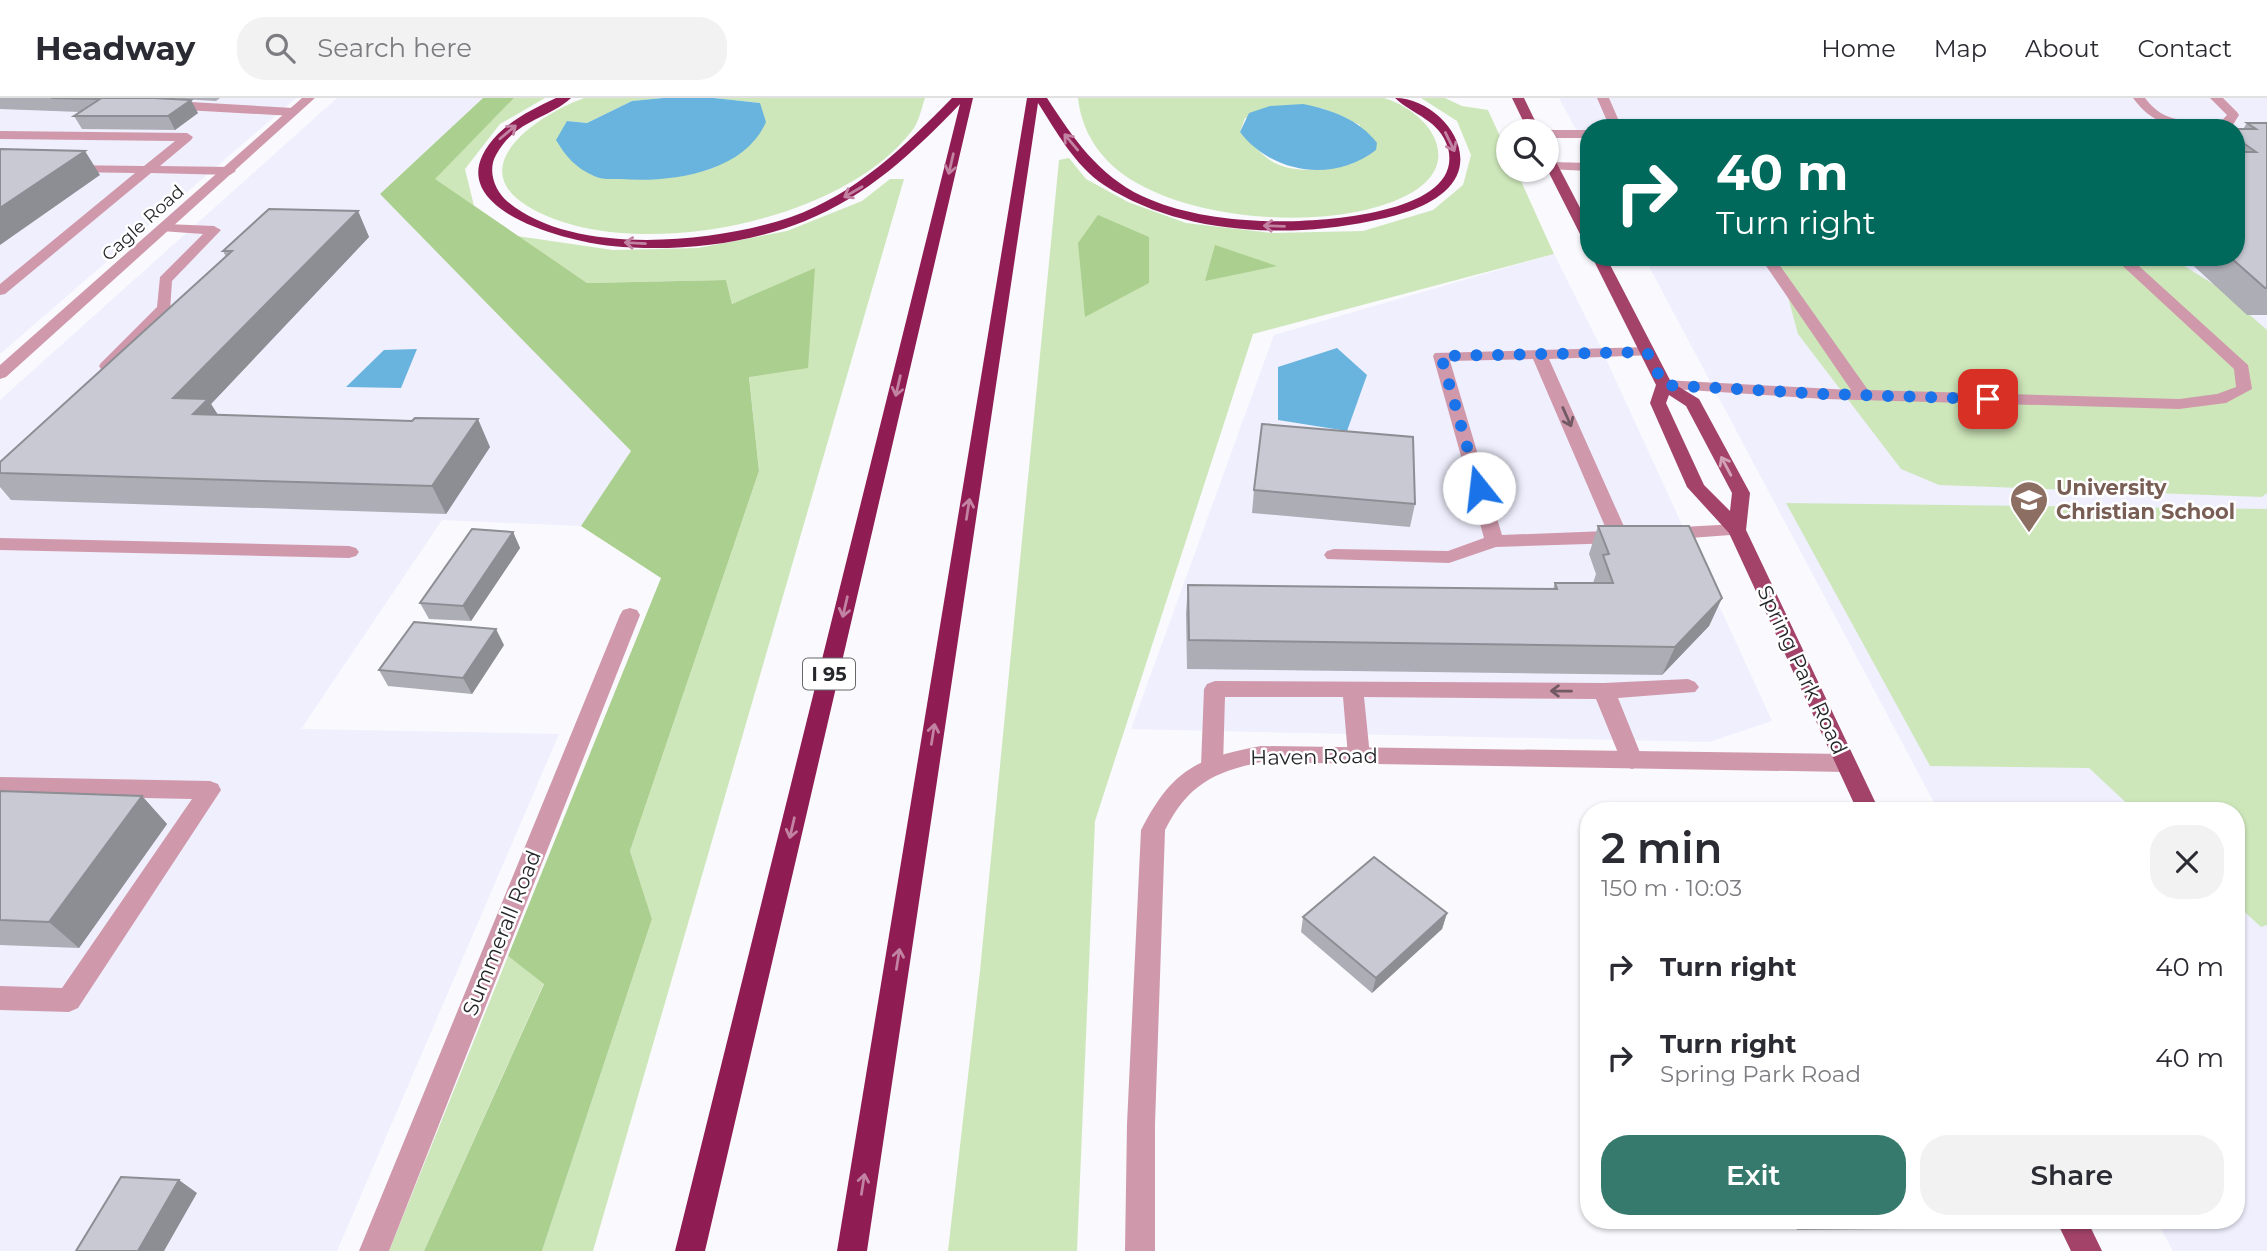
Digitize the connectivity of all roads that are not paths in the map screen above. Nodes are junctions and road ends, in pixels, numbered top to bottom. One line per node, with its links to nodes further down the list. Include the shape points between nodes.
1 (126, 98): 13 (street, via 149,104)
2 (309, 98): 13 (street, Cagle Road)
3 (565, 98): 4 (highway, one-way to 3, via 869,183 823,209 747,233 638,244 585,238 534,224 509,211 485,185 486,164 498,141 532,114)
4 (959, 98)
5 (967, 98): 58 (highway, I 95, one-way to 58)
6 (1033, 98): 59 (highway, one-way to 6)
7 (1041, 98): 8 (highway, one-way to 7, via 1426,111 1453,144 1455,172 1445,185 1405,209 1364,221 1272,227 1178,211 1126,192 1091,166)
8 (1401, 98)
9 (1518, 98): 14 (main road)
10 (1603, 98): 15 (street)
11 (2138, 98): 16 (street, via 2150,114)
12 (2216, 98): 17 (street)
13 (293, 112): 25 (street, Cagle Road)
14 (1528, 119)
15 (1612, 119)
16 (2164, 119)
17 (2232, 119)
18 (1559, 134): 19 (street)
19 (1580, 134)
20 (0, 135): 24 (street, via 187,137)
21 (1559, 162): 22 (street)
22 (1580, 166)
23 (54, 168): 24 (street)
24 (148, 170): 25 (street); 32 (street)
25 (230, 171): 28 (street, Cagle Road)
26 (1559, 179): 27 (main road)
27 (1580, 220)
28 (166, 228): 35 (street, Cagle Road); 36 (street, via 214,230 165,280 166,308)
29 (1604, 266): 33 (main road, Spring Park Road)
30 (1773, 266): 38 (street)
31 (2130, 266): 38 (street, via 2242,368 2244,389 2220,399 2179,404)
32 (0, 291)
33 (1647, 352): 34 (street); 37 (main road, Spring Park Road)
34 (1539, 354): 40 (street, one-way to 40); 41 (street, via 1441,356)
35 (0, 374)
36 (97, 376)
37 (1664, 385): 38 (street); 39 (main road, Spring Park Road, via 1658,403 1696,487); 39 (main road, one-way to 37, via 1741,493 1693,403)
38 (1863, 395)
39 (1737, 530): 40 (street); 51 (main road, Spring Park Road)
40 (1619, 537): 41 (street)
41 (1494, 541): 44 (street, via 1449,557)
42 (0, 544): 43 (street)
43 (349, 552)
44 (1334, 555)
45 (630, 615): 57 (street, Summerall Road)
46 (1688, 687): 48 (street)
47 (1353, 689): 48 (street, one-way to 47); 49 (street); 52 (street, via 1215,689)
48 (1604, 691): 50 (street)
49 (1359, 756): 50 (street, Haven Road); 52 (street, Haven Road, via 1261,754)
50 (1632, 760): 51 (street, Haven Road)
51 (1845, 763): 54 (main road, Spring Park Road)
52 (1212, 766): 60 (street, Haven Road, via 1190,778 1166,803 1153,830)
53 (0, 786): 55 (street, via 211,790 69,1000)
54 (1864, 802)
55 (0, 998)
56 (2076, 1229): 61 (main road)
57 (374, 1251)
58 (690, 1251)
59 (852, 1251)
60 (1140, 1251)
61 (2087, 1251)

